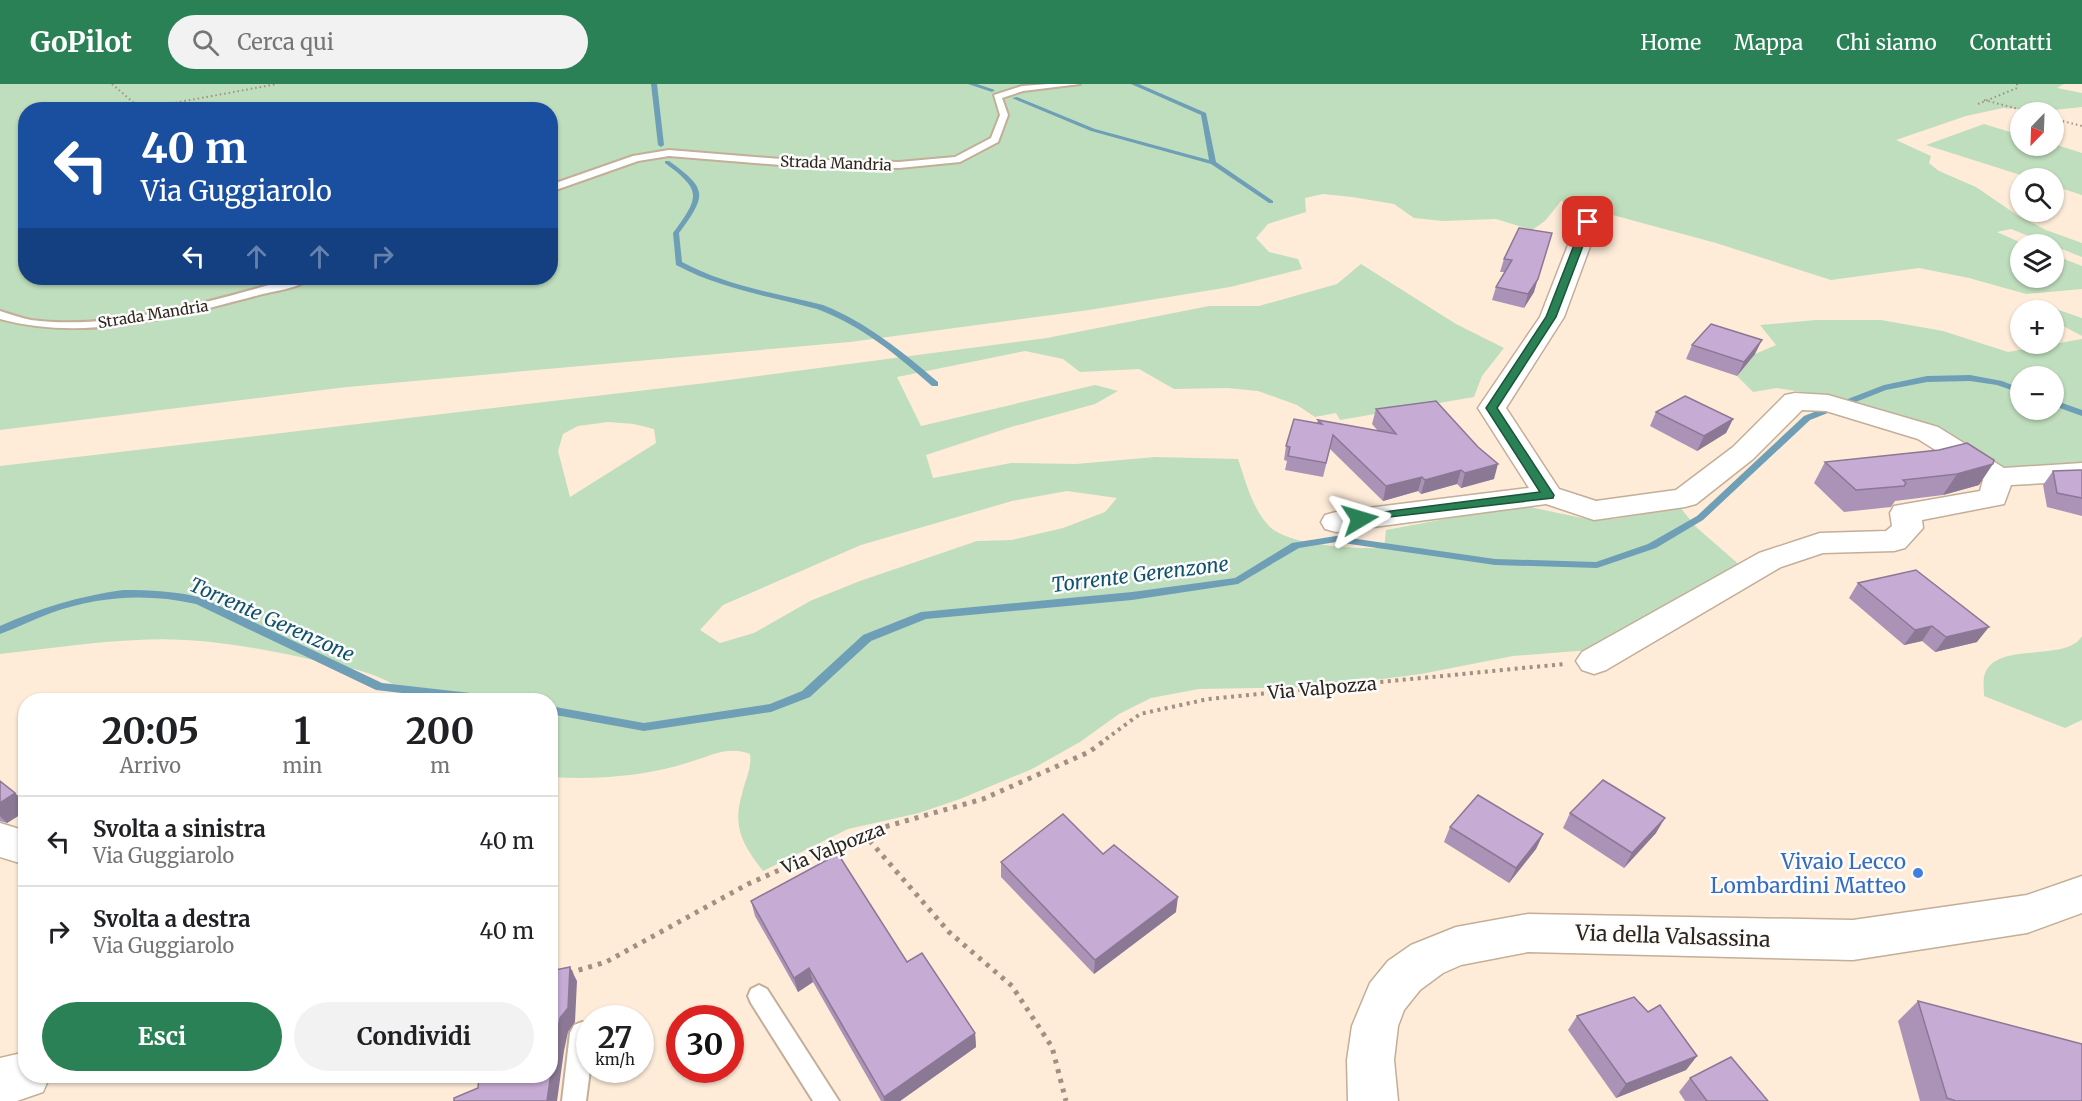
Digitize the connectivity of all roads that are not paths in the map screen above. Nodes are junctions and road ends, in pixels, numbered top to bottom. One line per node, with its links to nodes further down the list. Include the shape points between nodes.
1 (1076, 84): 2 (lane, Strada Mandria, via 1022,89 997,97 1004,115 995,140 957,160 899,165 781,162 669,153 636,158)
2 (558, 186)
3 (1588, 222): 8 (street, via 1551,317 1492,408)
4 (281, 285): 5 (lane, Strada Mandria, via 215,304 88,325 18,324)
5 (0, 315)
6 (2082, 472): 7 (street)
7 (1998, 477): 8 (street, via 1928,433 1828,403 1795,401 1743,453 1685,498 1594,511); 10 (street, via 1993,498 1905,513 1908,528 1894,541 1820,543 1770,560)
8 (1548, 495): 9 (street)
9 (1336, 522)
10 (1594, 662)
11 (0, 840): 12 (street)
12 (18, 846)
13 (2082, 894): 20 (street, Via della Valsassina, via 2027,914 1853,940 1528,933 1462,943 1428,956 1409,970 1377,1014 1371,1055)
14 (759, 996): 19 (lane)
15 (18, 1077): 16 (street)
16 (0, 1082)
17 (576, 1083): 18 (lane)
18 (574, 1101)
19 (827, 1101)
20 (1373, 1101)

